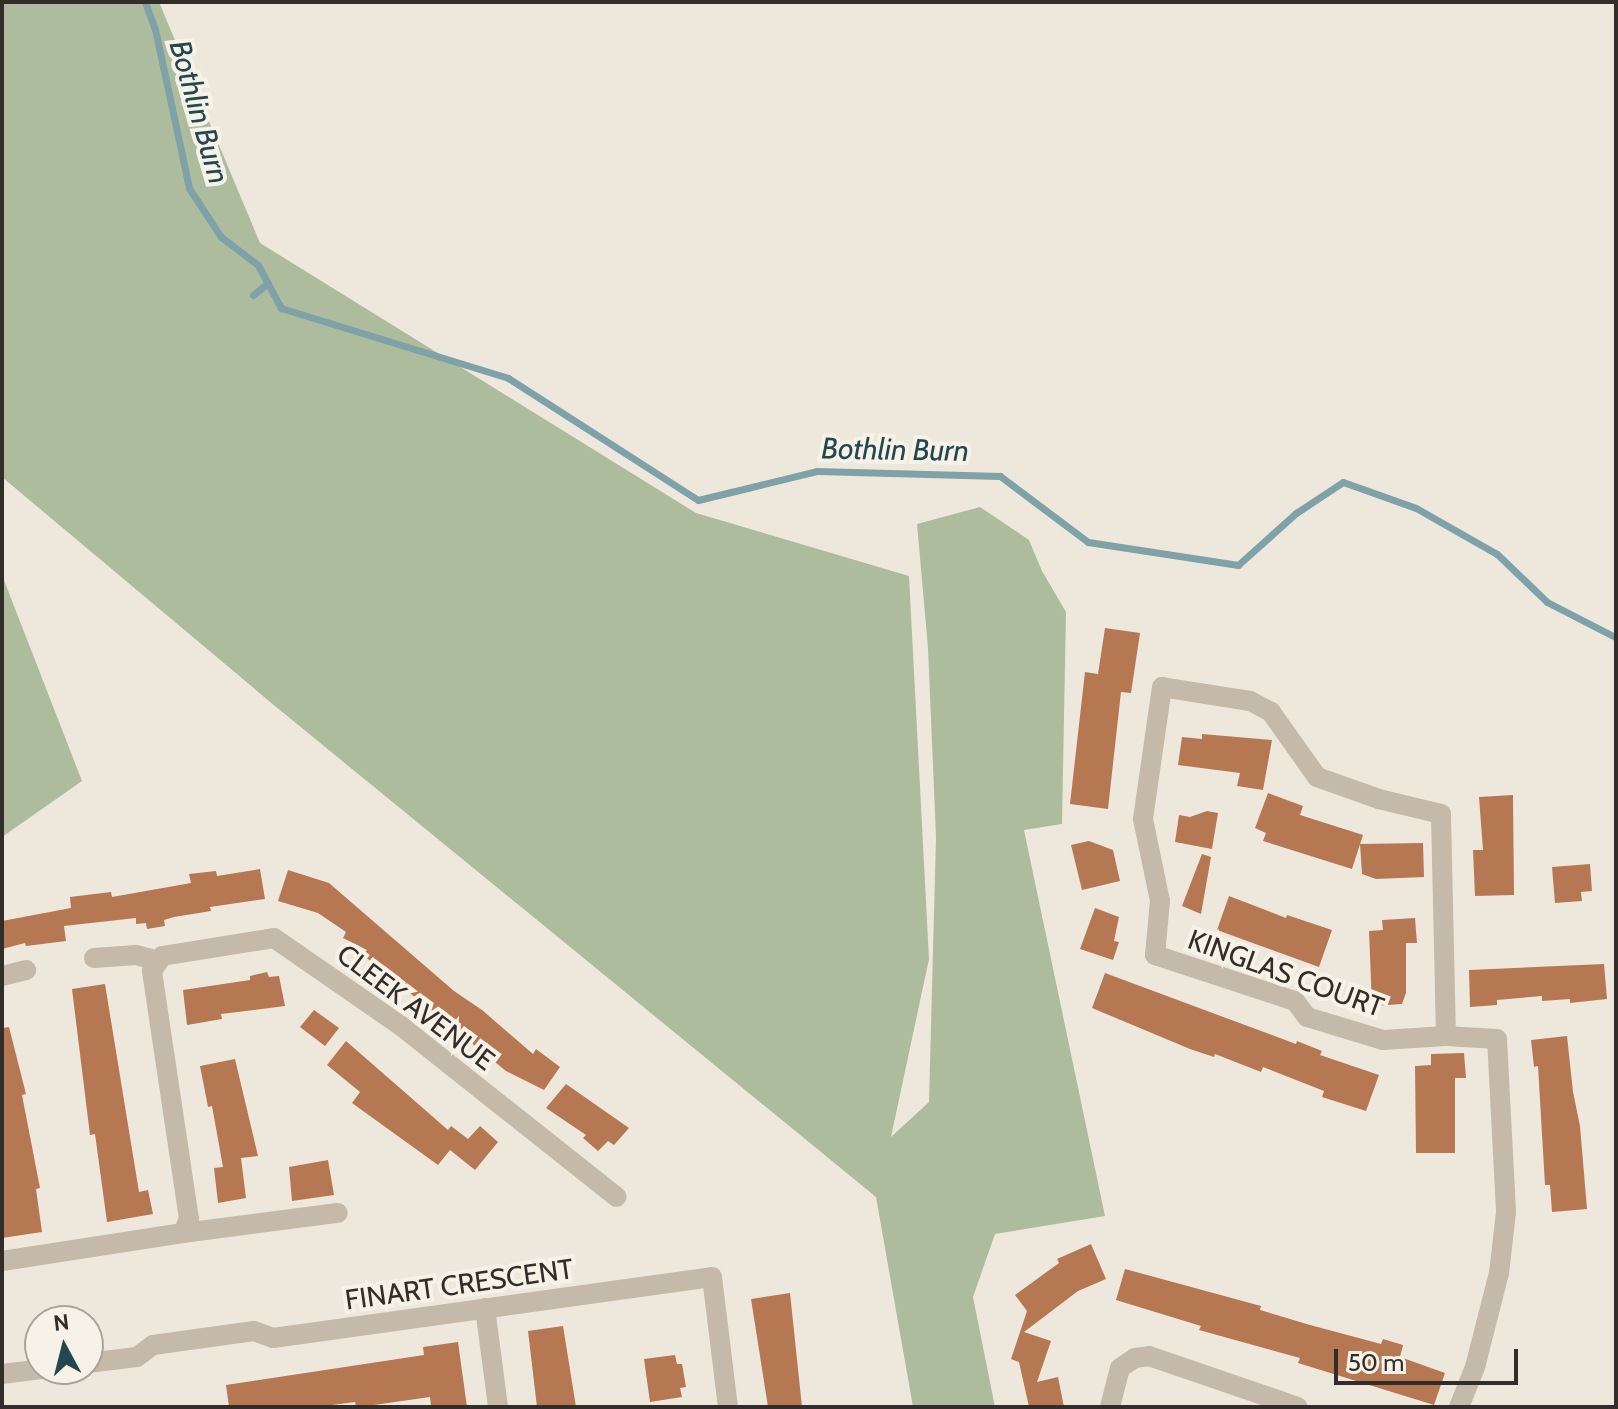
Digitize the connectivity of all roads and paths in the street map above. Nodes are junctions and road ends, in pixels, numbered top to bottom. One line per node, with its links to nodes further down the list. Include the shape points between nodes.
1 (94, 958): 2 (street, CLEEK AVENUE, via 136,955)
2 (158, 961): 6 (street, CLEEK AVENUE, via 162,956 274,938 401,1026); 8 (street, via 152,971 189,1219)
3 (26, 970): 4 (street)
4 (2, 976)
5 (1446, 1036): 5 (street, KINGLAS COURT, via 1383,1040 1307,1017 1295,1001 1155,955 1160,901 1143,819 1162,687 1250,701 1271,712 1317,777 1441,814); 18 (street, KINGLAS COURT, via 1497,1039 1506,1212 1499,1273)
6 (617, 1197)
7 (338, 1213): 8 (street)
8 (183, 1233): 9 (street)
9 (2, 1261)
10 (485, 1308): 11 (street, FINART CRESCENT, via 273,1338 254,1331 153,1345 137,1357); 14 (street); 15 (street, FINART CRESCENT, via 712,1277)
11 (104, 1361)
12 (24, 1371): 13 (street)
13 (2, 1374)
14 (498, 1407)
15 (728, 1407)
16 (1110, 1407): 17 (street, via 1120,1368 1149,1356)
17 (1298, 1407)
18 (1459, 1407)

